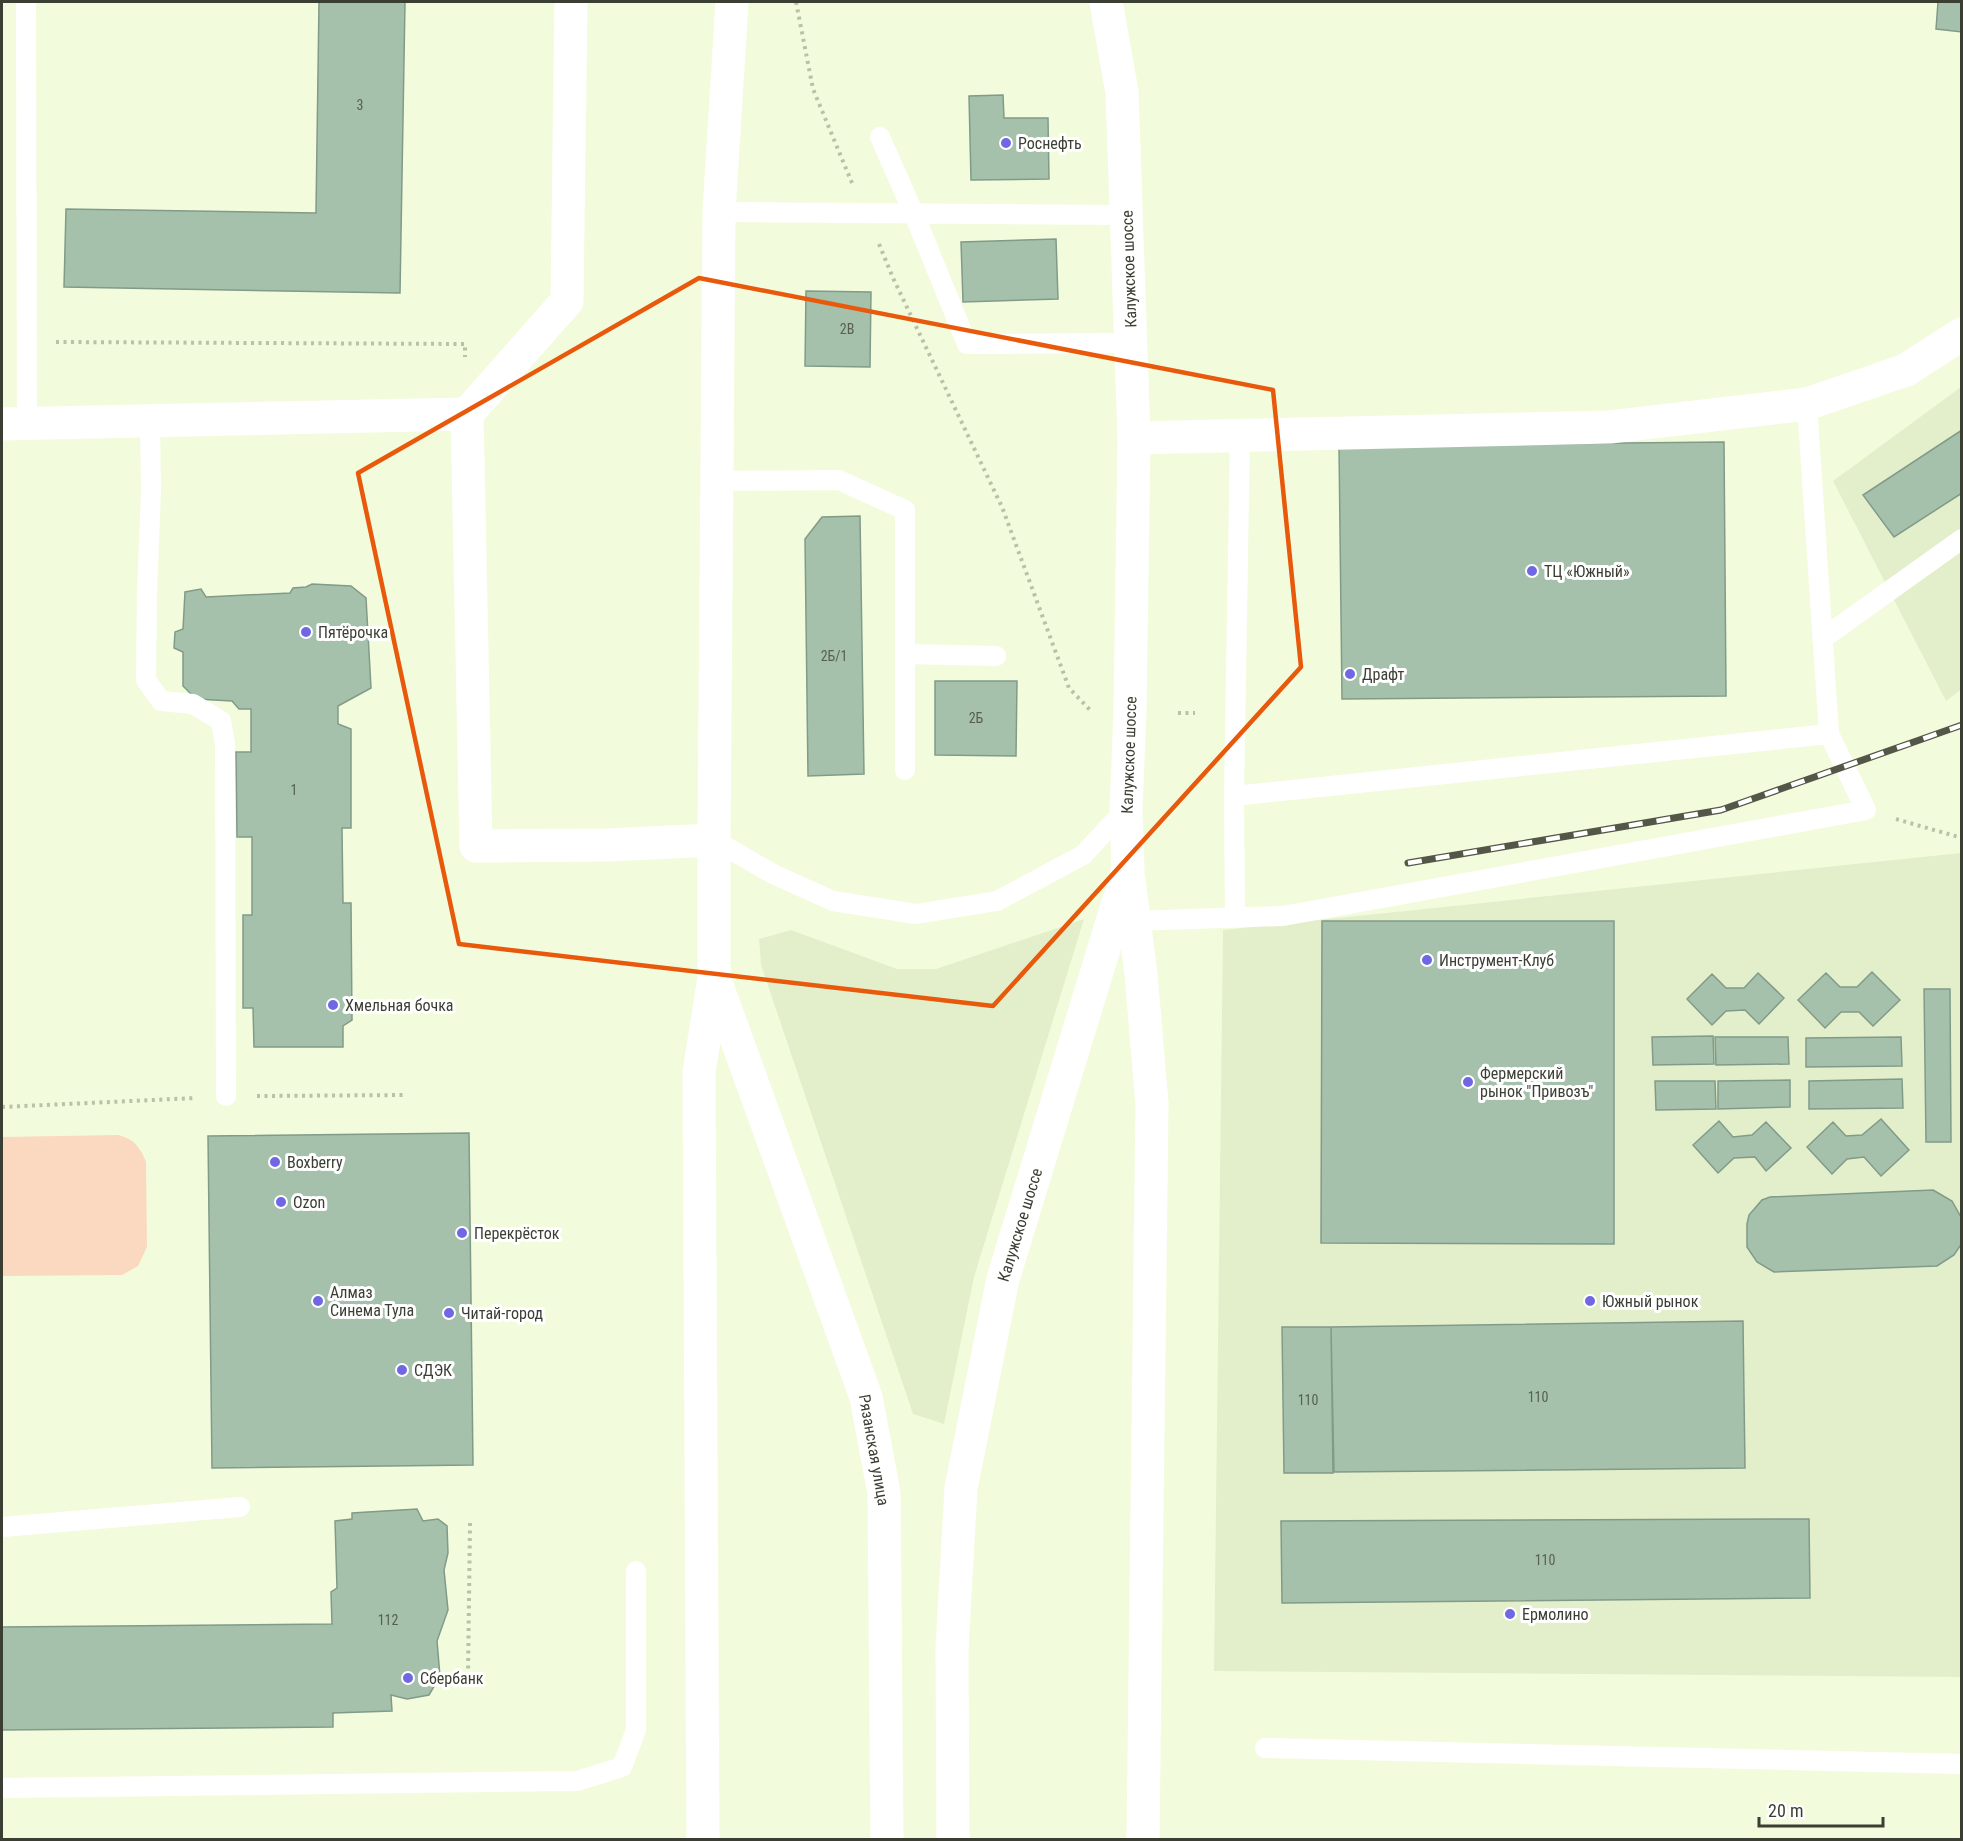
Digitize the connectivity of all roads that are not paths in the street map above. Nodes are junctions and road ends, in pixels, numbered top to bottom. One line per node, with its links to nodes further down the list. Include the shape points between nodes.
1 (26, 2): 14 (lane, via 26,342)
2 (571, 2): 12 (main road, via 567,301)
3 (732, 2): 6 (main road)
4 (1106, 2): 8 (main road, Калужское шоссе, via 1122,92)
5 (880, 137): 7 (lane)
6 (719, 212): 7 (lane); 17 (main road)
7 (914, 214): 8 (lane); 10 (lane, via 967,344)
8 (1127, 214): 10 (main road, Калужское шоссе)
9 (1962, 334): 11 (main road, via 1906,370)
10 (1131, 343): 16 (main road, Калужское шоссе)
11 (1807, 404): 15 (main road, via 1611,427); 19 (lane)
12 (467, 414): 13 (main road); 26 (main road, via 476,846)
13 (150, 421): 14 (main road); 31 (lane, via 146,680 161,701 193,704 221,721 225,744)
14 (14, 424)
15 (1240, 435): 16 (main road); 24 (lane)
16 (1134, 438): 25 (main road, Калужское шоссе)
17 (717, 481): 20 (lane, via 839,480 905,510); 26 (main road)
18 (1962, 539): 19 (lane)
19 (1822, 639): 22 (lane)
20 (906, 654): 21 (lane); 23 (lane)
21 (996, 656)
22 (1829, 734): 24 (lane); 28 (lane, via 1866,810 1283,916)
23 (905, 770)
24 (1234, 796): 28 (lane)
25 (1126, 809): 26 (lane, via 1083,855 997,901 916,914 833,901 773,874); 27 (main road, Калужское шоссе)
26 (714, 840): 30 (main road)
27 (1128, 870): 29 (main road); 40 (main road, Калужское шоссе, via 1002,1279 961,1488 952,1648)
28 (1236, 918): 29 (lane)
29 (1134, 921): 41 (main road, via 1152,1104)
30 (714, 978): 38 (main road, via 699,1072); 39 (main road, Рязанская улица, via 866,1397 884,1493)
31 (226, 1096)
32 (240, 1507): 33 (lane)
33 (2, 1527)
34 (636, 1571): 37 (lane, via 636,1730 622,1767 577,1781)
35 (1264, 1748): 36 (lane)
36 (1962, 1764)
37 (2, 1788)
38 (703, 1839)
39 (887, 1839)
40 (953, 1839)
41 (1143, 1839)

